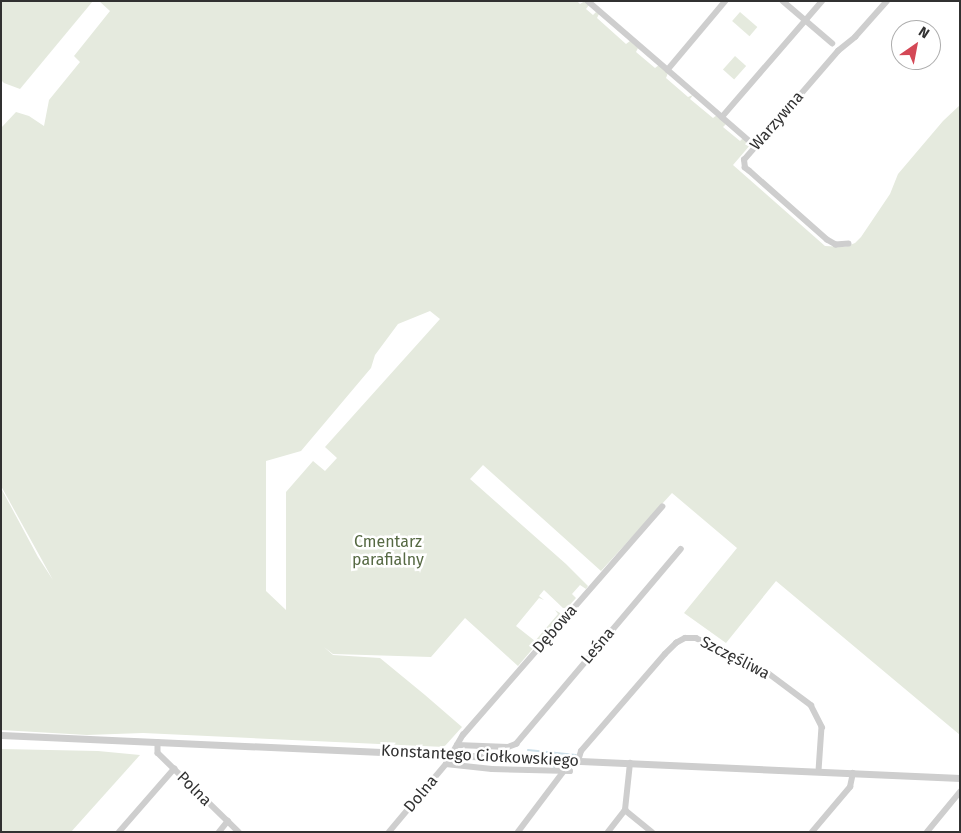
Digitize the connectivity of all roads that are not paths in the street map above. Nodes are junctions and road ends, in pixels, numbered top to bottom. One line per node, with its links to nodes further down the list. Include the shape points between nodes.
1 (588, 1): 8 (street)
2 (726, 1): 8 (street)
3 (784, 1): 6 (street)
4 (822, 1): 6 (street)
5 (887, 1): 11 (street, Warzywna, via 856,37 834,56 746,157 744,164 749,172 827,240 836,245)
6 (806, 20): 7 (street); 9 (street)
7 (832, 43)
8 (668, 70): 9 (street)
9 (722, 117): 10 (street)
10 (751, 142)
11 (849, 244)
12 (662, 507): 16 (street, Dębowa)
13 (681, 549): 16 (street, Leśna, via 516,744 508,747)
14 (1, 735): 15 (street, Konstantego Ciołkowskiego)
15 (158, 742): 17 (street, Konstantego Ciołkowskiego); 21 (street, Polna, via 158,754)
16 (457, 745): 17 (street, Dębowa)
17 (453, 755): 18 (street, Konstantego Ciołkowskiego); 20 (street, Dolna)
18 (578, 761): 19 (street, Konstantego Ciołkowskiego); 22 (street, Szczęśliwa, via 581,751 665,654 686,638 696,638 768,673 811,705 822,727)
19 (630, 763): 22 (street, Konstantego Ciołkowskiego); 26 (street)
20 (446, 764): 31 (street, Dolna); 32 (street, via 567,771)
21 (174, 769): 27 (street, Polna); 28 (street)
22 (819, 771): 23 (street, Konstantego Ciołkowskiego)
23 (852, 773): 24 (street, Konstantego Ciołkowskiego); 35 (street, via 850,787)
24 (960, 778)
25 (960, 792): 36 (street)
26 (625, 810): 33 (street); 34 (street)
27 (228, 822): 29 (street); 30 (street, Polna)
28 (119, 832)
29 (219, 832)
30 (240, 832)
31 (389, 832)
32 (518, 832)
33 (608, 832)
34 (652, 832)
35 (812, 832)
36 (927, 832)

